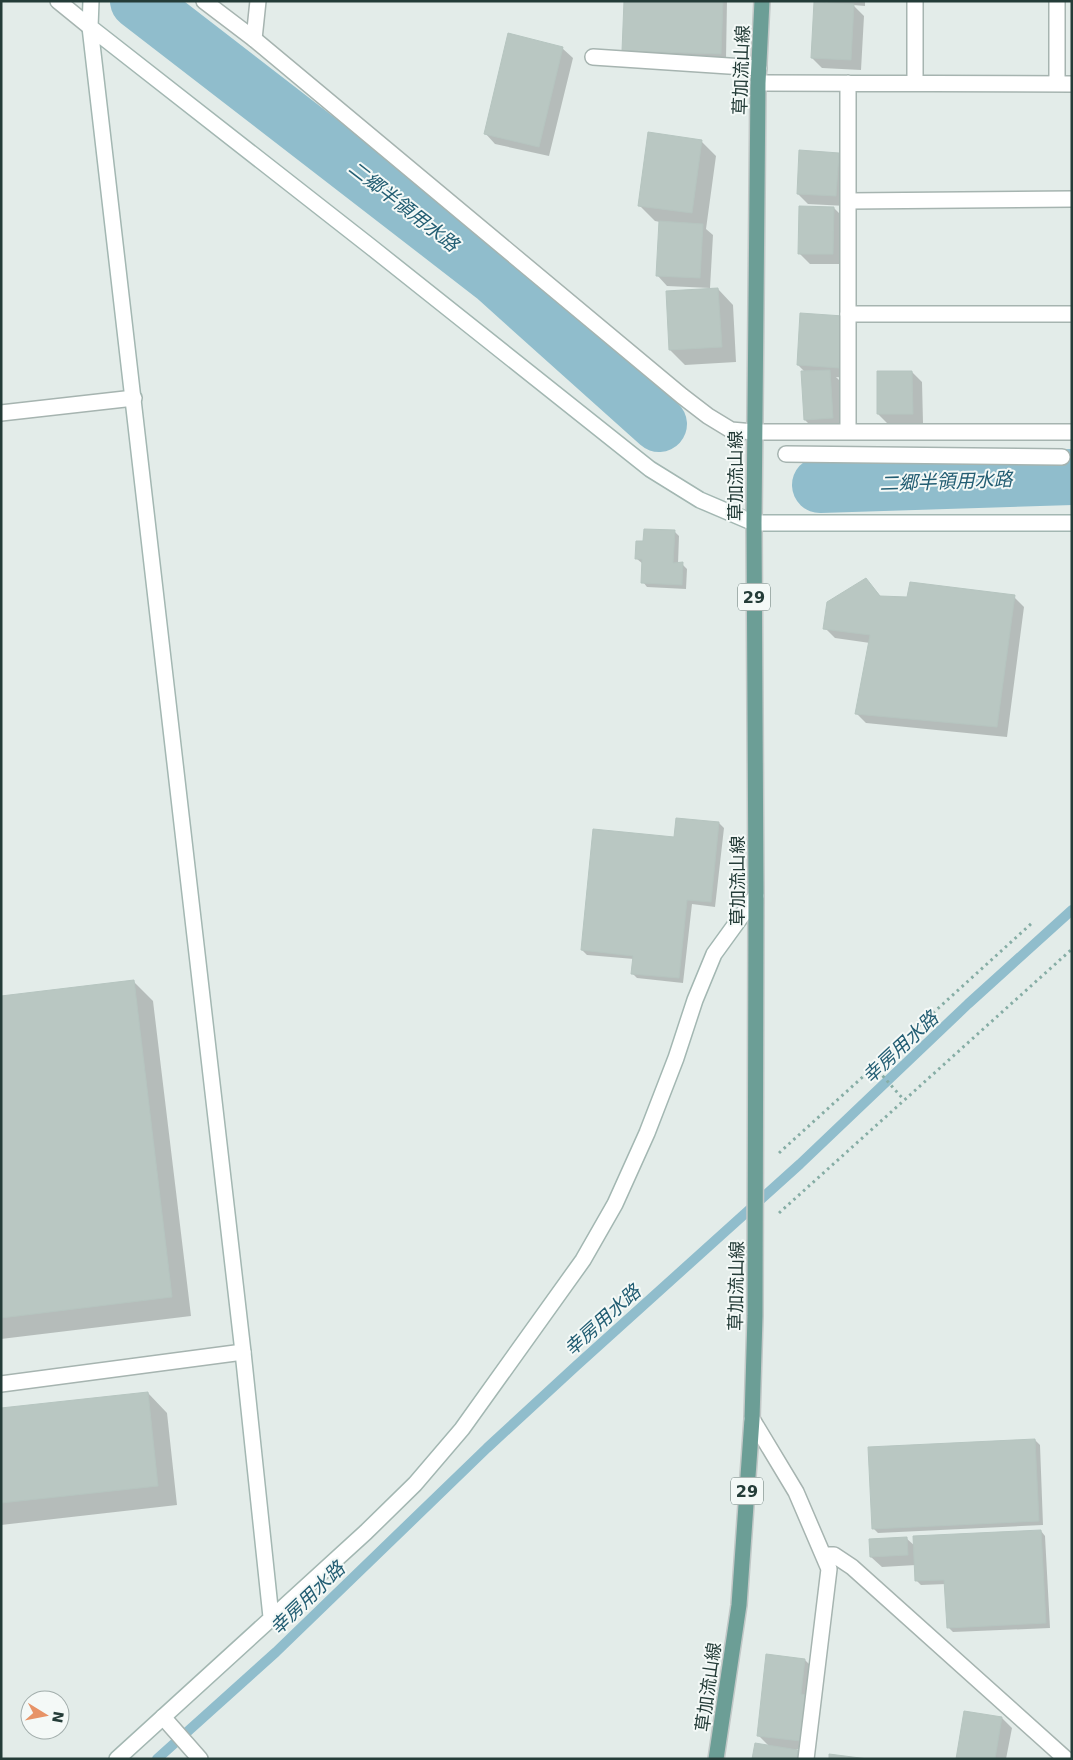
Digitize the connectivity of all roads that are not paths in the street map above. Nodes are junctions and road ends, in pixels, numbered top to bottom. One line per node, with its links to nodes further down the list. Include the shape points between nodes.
1 (58, 1): 8 (street)
2 (91, 1): 8 (street)
3 (204, 1): 9 (street)
4 (258, 1): 9 (street)
5 (762, 1): 11 (main road, 草加流山線 / 29)
6 (915, 1): 13 (street)
7 (1057, 1): 14 (street)
8 (90, 27): 19 (street); 26 (street, via 650,469 700,500)
9 (254, 39): 21 (street, via 688,401 731,430)
10 (593, 56): 11 (street)
11 (758, 76): 12 (street); 21 (main road, 草加流山線 / 29)
12 (848, 83): 13 (street); 16 (street)
13 (915, 83): 14 (street)
14 (1064, 84)
15 (1072, 199): 16 (street)
16 (849, 201): 17 (street)
17 (848, 314): 18 (street); 22 (street)
18 (1072, 314)
19 (134, 398): 20 (street); 29 (street)
20 (1, 413)
21 (754, 432): 22 (street); 26 (main road, 草加流山線 / 29)
22 (848, 432): 23 (street)
23 (1072, 432)
24 (786, 454): 25 (street)
25 (1062, 457)
26 (754, 523): 27 (street); 28 (main road, 草加流山線 / 29)
27 (1072, 523)
28 (756, 896): 31 (main road, 草加流山線 / 29, via 756,1228); 33 (street, via 714,954 647,1133 583,1260 462,1429 415,1484)
29 (242, 1352): 30 (street); 33 (street)
30 (1, 1384)
31 (752, 1419): 32 (street, via 796,1492); 37 (main road, 草加流山線 / 29, via 739,1605)
32 (824, 1555): 38 (street, via 829,1569); 39 (street, via 834,1555 852,1567)
33 (271, 1617): 34 (street)
34 (163, 1717): 35 (street); 36 (street)
35 (117, 1759)
36 (200, 1759)
37 (716, 1759)
38 (806, 1759)
39 (1066, 1759)

